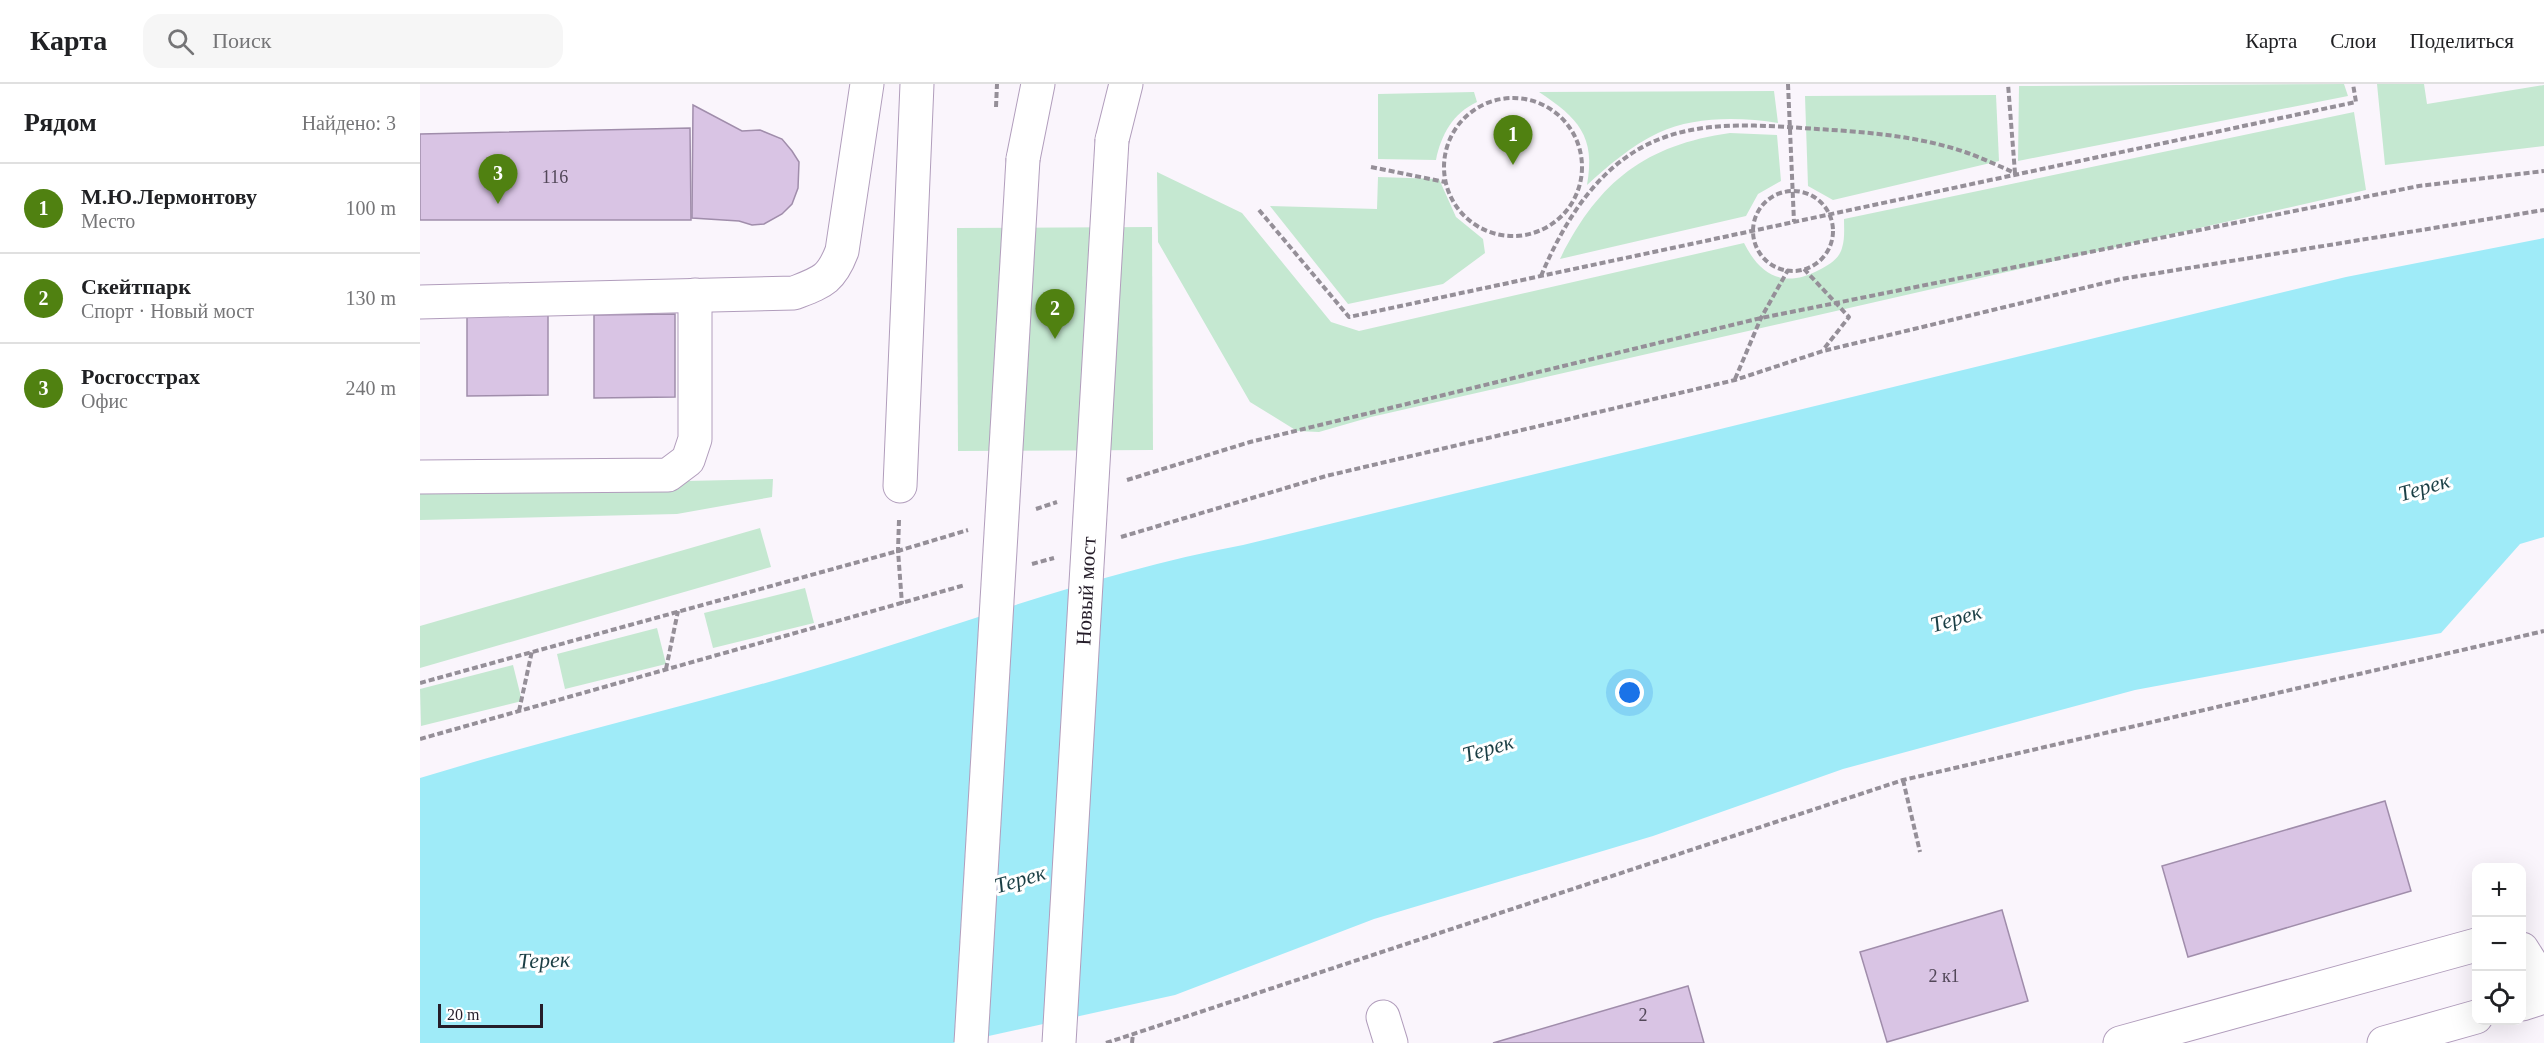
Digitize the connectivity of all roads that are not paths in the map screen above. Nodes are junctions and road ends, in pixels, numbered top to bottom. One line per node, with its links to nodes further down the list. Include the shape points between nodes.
1 (867, 84): 5 (main road, via 842,251 836,268 824,282 794,293)
2 (917, 84): 8 (main road)
3 (1038, 84): 16 (main road, bridge, via 1023,159)
4 (1126, 84): 17 (main road, Новый мост, bridge, via 1112,140)
5 (695, 295): 6 (main road); 7 (main road, via 695,439 688,459 668,475)
6 (420, 302)
7 (420, 477)
8 (900, 486)
9 (2472, 946): 15 (main road)
10 (2526, 955): 11 (main road)
11 (2544, 984)
12 (2544, 997): 13 (main road)
13 (2526, 1003)
14 (2472, 1018): 18 (main road)
15 (2133, 1041)
16 (971, 1043)
17 (1059, 1043)
18 (2384, 1043)

